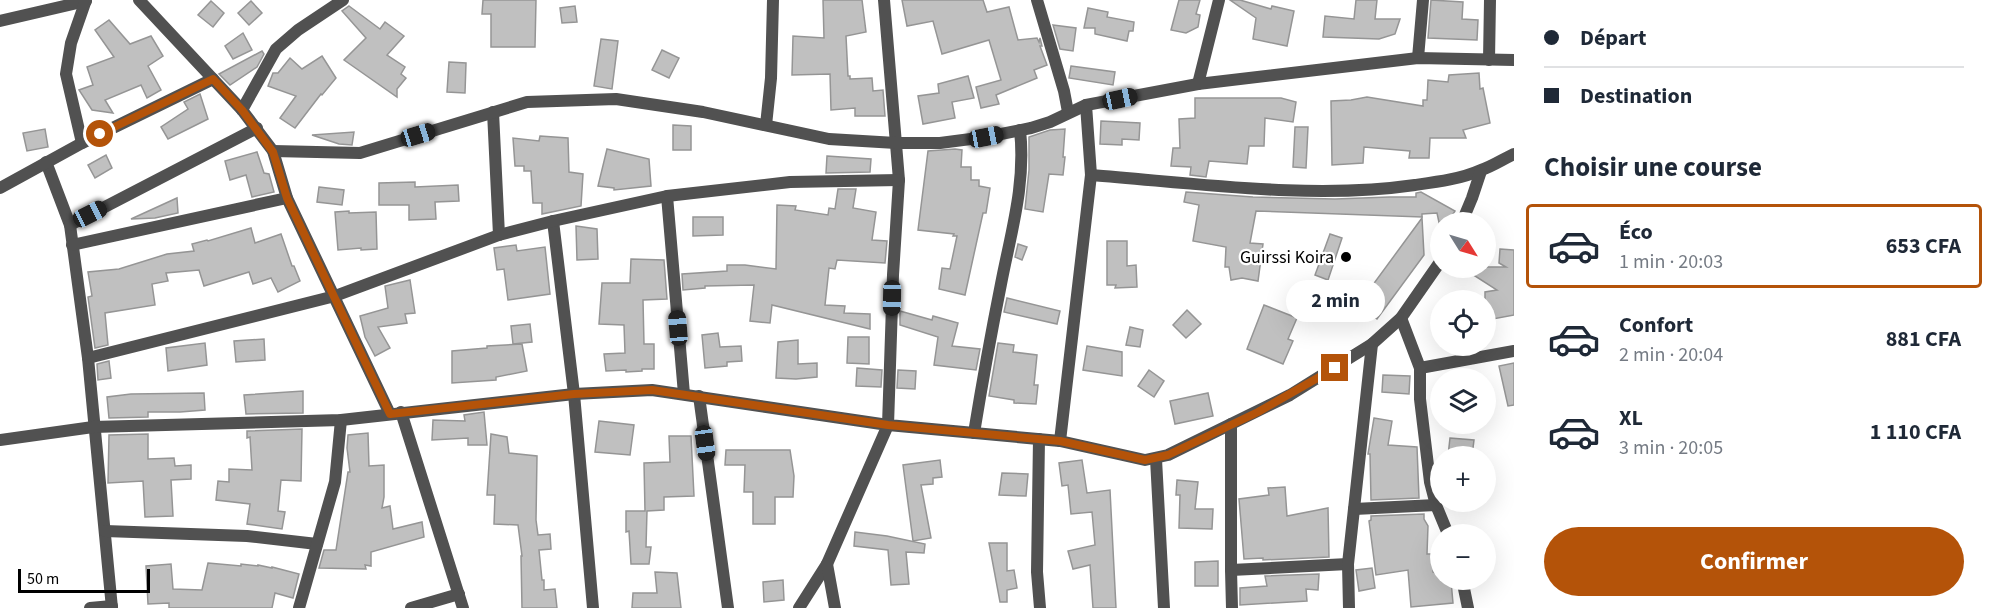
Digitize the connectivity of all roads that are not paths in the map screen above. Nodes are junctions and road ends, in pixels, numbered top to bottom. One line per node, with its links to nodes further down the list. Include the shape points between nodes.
1 (86, 0): 10 (street); 23 (street, via 71,43 66,74)
2 (139, 0): 14 (street)
3 (343, 0): 17 (street, via 276,49)
4 (773, 0): 20 (street)
5 (884, 0): 24 (street)
6 (1036, 0): 19 (street)
7 (1219, 0): 15 (street)
8 (1423, 0): 11 (street)
9 (1490, 0): 12 (street)
10 (0, 21)
11 (1418, 58): 12 (street); 15 (street)
12 (1489, 60): 13 (street)
13 (1514, 60)
14 (213, 79): 17 (street); 23 (street)
15 (1198, 84): 16 (street)
16 (1086, 105): 19 (street); 29 (street)
17 (242, 110): 21 (street)
18 (493, 112): 20 (street, via 527,102 616,99); 25 (street, via 360,153); 37 (street)
19 (1068, 112): 22 (street, via 1050,122)
20 (766, 125): 24 (street, via 829,139)
21 (257, 128): 25 (street); 36 (street)
22 (1020, 130): 24 (street, via 940,143); 54 (street, via 1021,185)
23 (82, 143): 27 (street)
24 (896, 143): 30 (street)
25 (273, 152): 33 (street)
26 (1514, 154): 28 (street)
27 (46, 162): 31 (street); 36 (street)
28 (1480, 171): 29 (street, via 1388,189 1333,191); 34 (street)
29 (1091, 175): 57 (street)
30 (899, 180): 32 (street, via 790,182); 52 (street)
31 (0, 188)
32 (667, 196): 35 (street); 47 (street)
33 (287, 198): 38 (street); 40 (street)
34 (1466, 212)
35 (553, 221): 37 (street); 46 (street)
36 (70, 225): 38 (street)
37 (499, 235): 40 (street)
38 (72, 244): 44 (street)
39 (1430, 276): 41 (street)
40 (335, 296): 44 (street); 49 (street)
41 (1401, 318): 42 (street); 45 (street)
42 (1372, 345): 51 (street); 61 (street)
43 (1514, 351): 45 (street)
44 (88, 358): 53 (street)
45 (1420, 368): 59 (street)
46 (574, 394): 47 (street, via 652,390); 49 (street); 74 (street)
47 (684, 394): 48 (street)
48 (699, 396): 52 (street); 75 (street)
49 (395, 413): 50 (street); 68 (street)
50 (341, 420): 53 (street); 63 (street, via 335,482)
51 (1231, 424): 58 (street); 66 (street)
52 (888, 425): 54 (street); 64 (street)
53 (93, 427): 56 (street); 62 (street)
54 (974, 434): 55 (street)
55 (1039, 439): 57 (street); 78 (street)
56 (0, 440)
57 (1060, 441): 58 (street, via 1145,460)
58 (1156, 459): 79 (street)
59 (1430, 476)
60 (1430, 505): 61 (street)
61 (1354, 509): 65 (street)
62 (105, 531): 63 (street, via 247,536); 69 (street)
63 (317, 544): 71 (street)
64 (827, 564): 76 (street); 77 (street)
65 (1347, 564): 66 (street); 81 (street)
66 (1231, 570): 80 (street)
67 (1464, 590): 82 (street)
68 (459, 594): 72 (street); 73 (street)
69 (112, 607): 70 (street)
70 (90, 608)
71 (299, 608)
72 (411, 608)
73 (463, 608)
74 (593, 608)
75 (728, 608)
76 (799, 608)
77 (835, 608)
78 (1040, 608)
79 (1164, 608)
80 (1232, 608)
81 (1349, 608)
82 (1468, 608)

